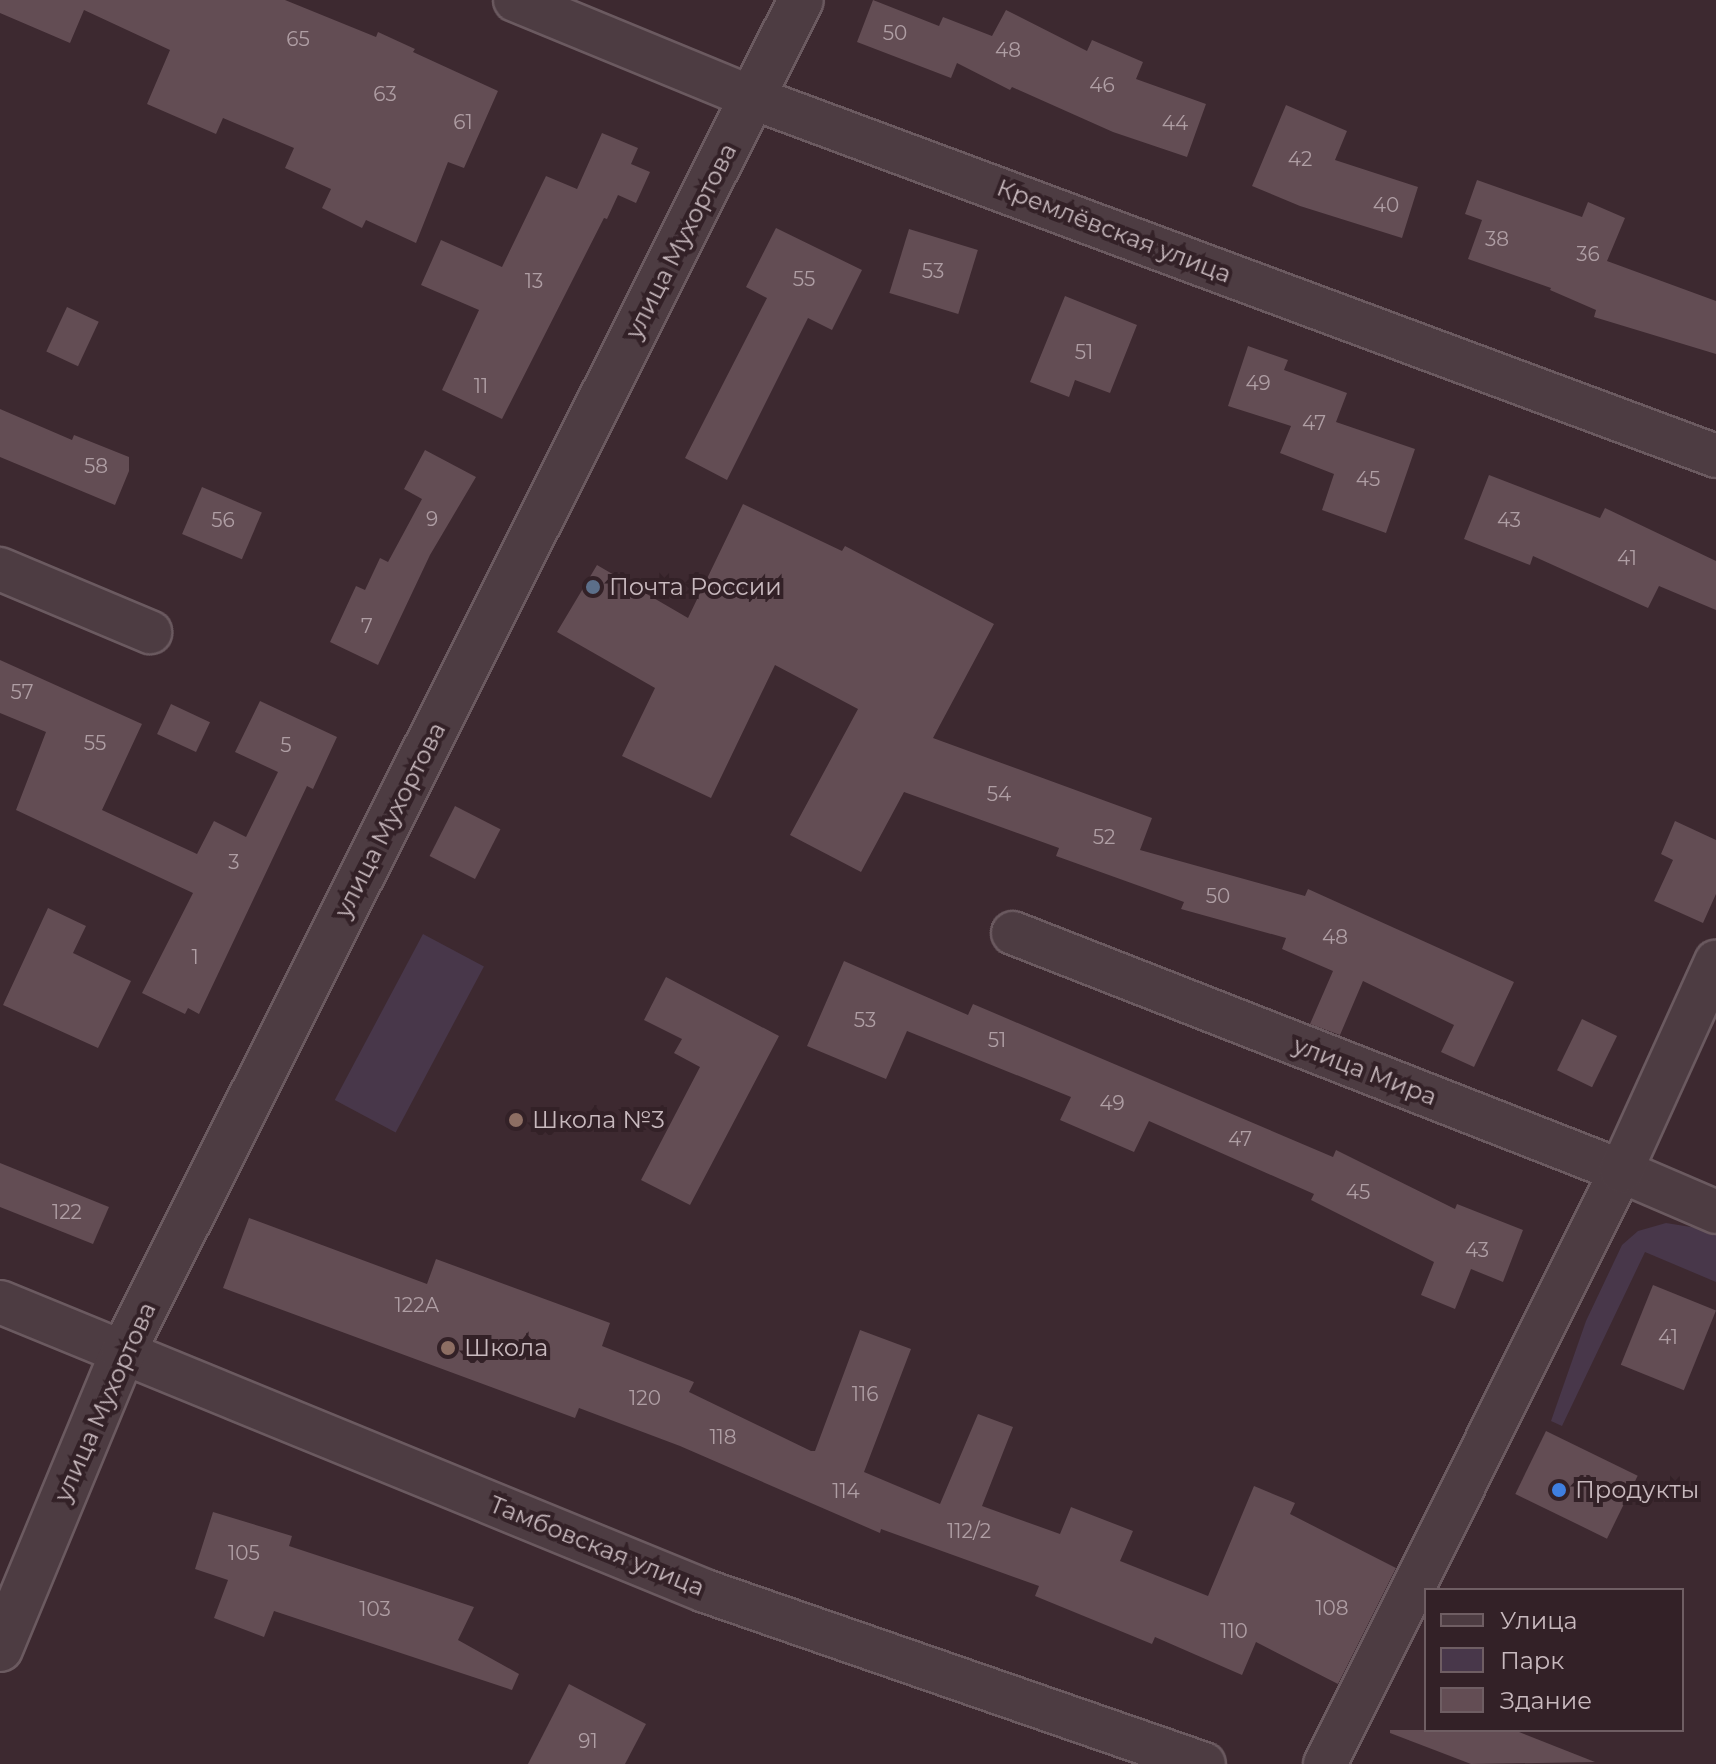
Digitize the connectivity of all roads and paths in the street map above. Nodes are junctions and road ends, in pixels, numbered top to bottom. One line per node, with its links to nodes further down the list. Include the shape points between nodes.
1 (515, 0): 3 (street, Кремлёвская улица)
2 (801, 0): 3 (street, улица Мухортова)
3 (753, 98): 4 (street, Кремлёвская улица); 12 (street, улица Мухортова)
4 (1716, 456)
5 (0, 569): 6 (street)
6 (150, 632)
7 (1013, 933): 9 (street, улица Мира)
8 (1716, 962): 9 (street)
9 (1621, 1171): 10 (street, улица Мира); 15 (street)
10 (1716, 1212)
11 (0, 1302): 12 (street, Тамбовская улица)
12 (123, 1352): 13 (street, улица Мухортова); 14 (street, Тамбовская улица, via 705,1591)
13 (0, 1649)
14 (1204, 1764)
15 (1325, 1764)

